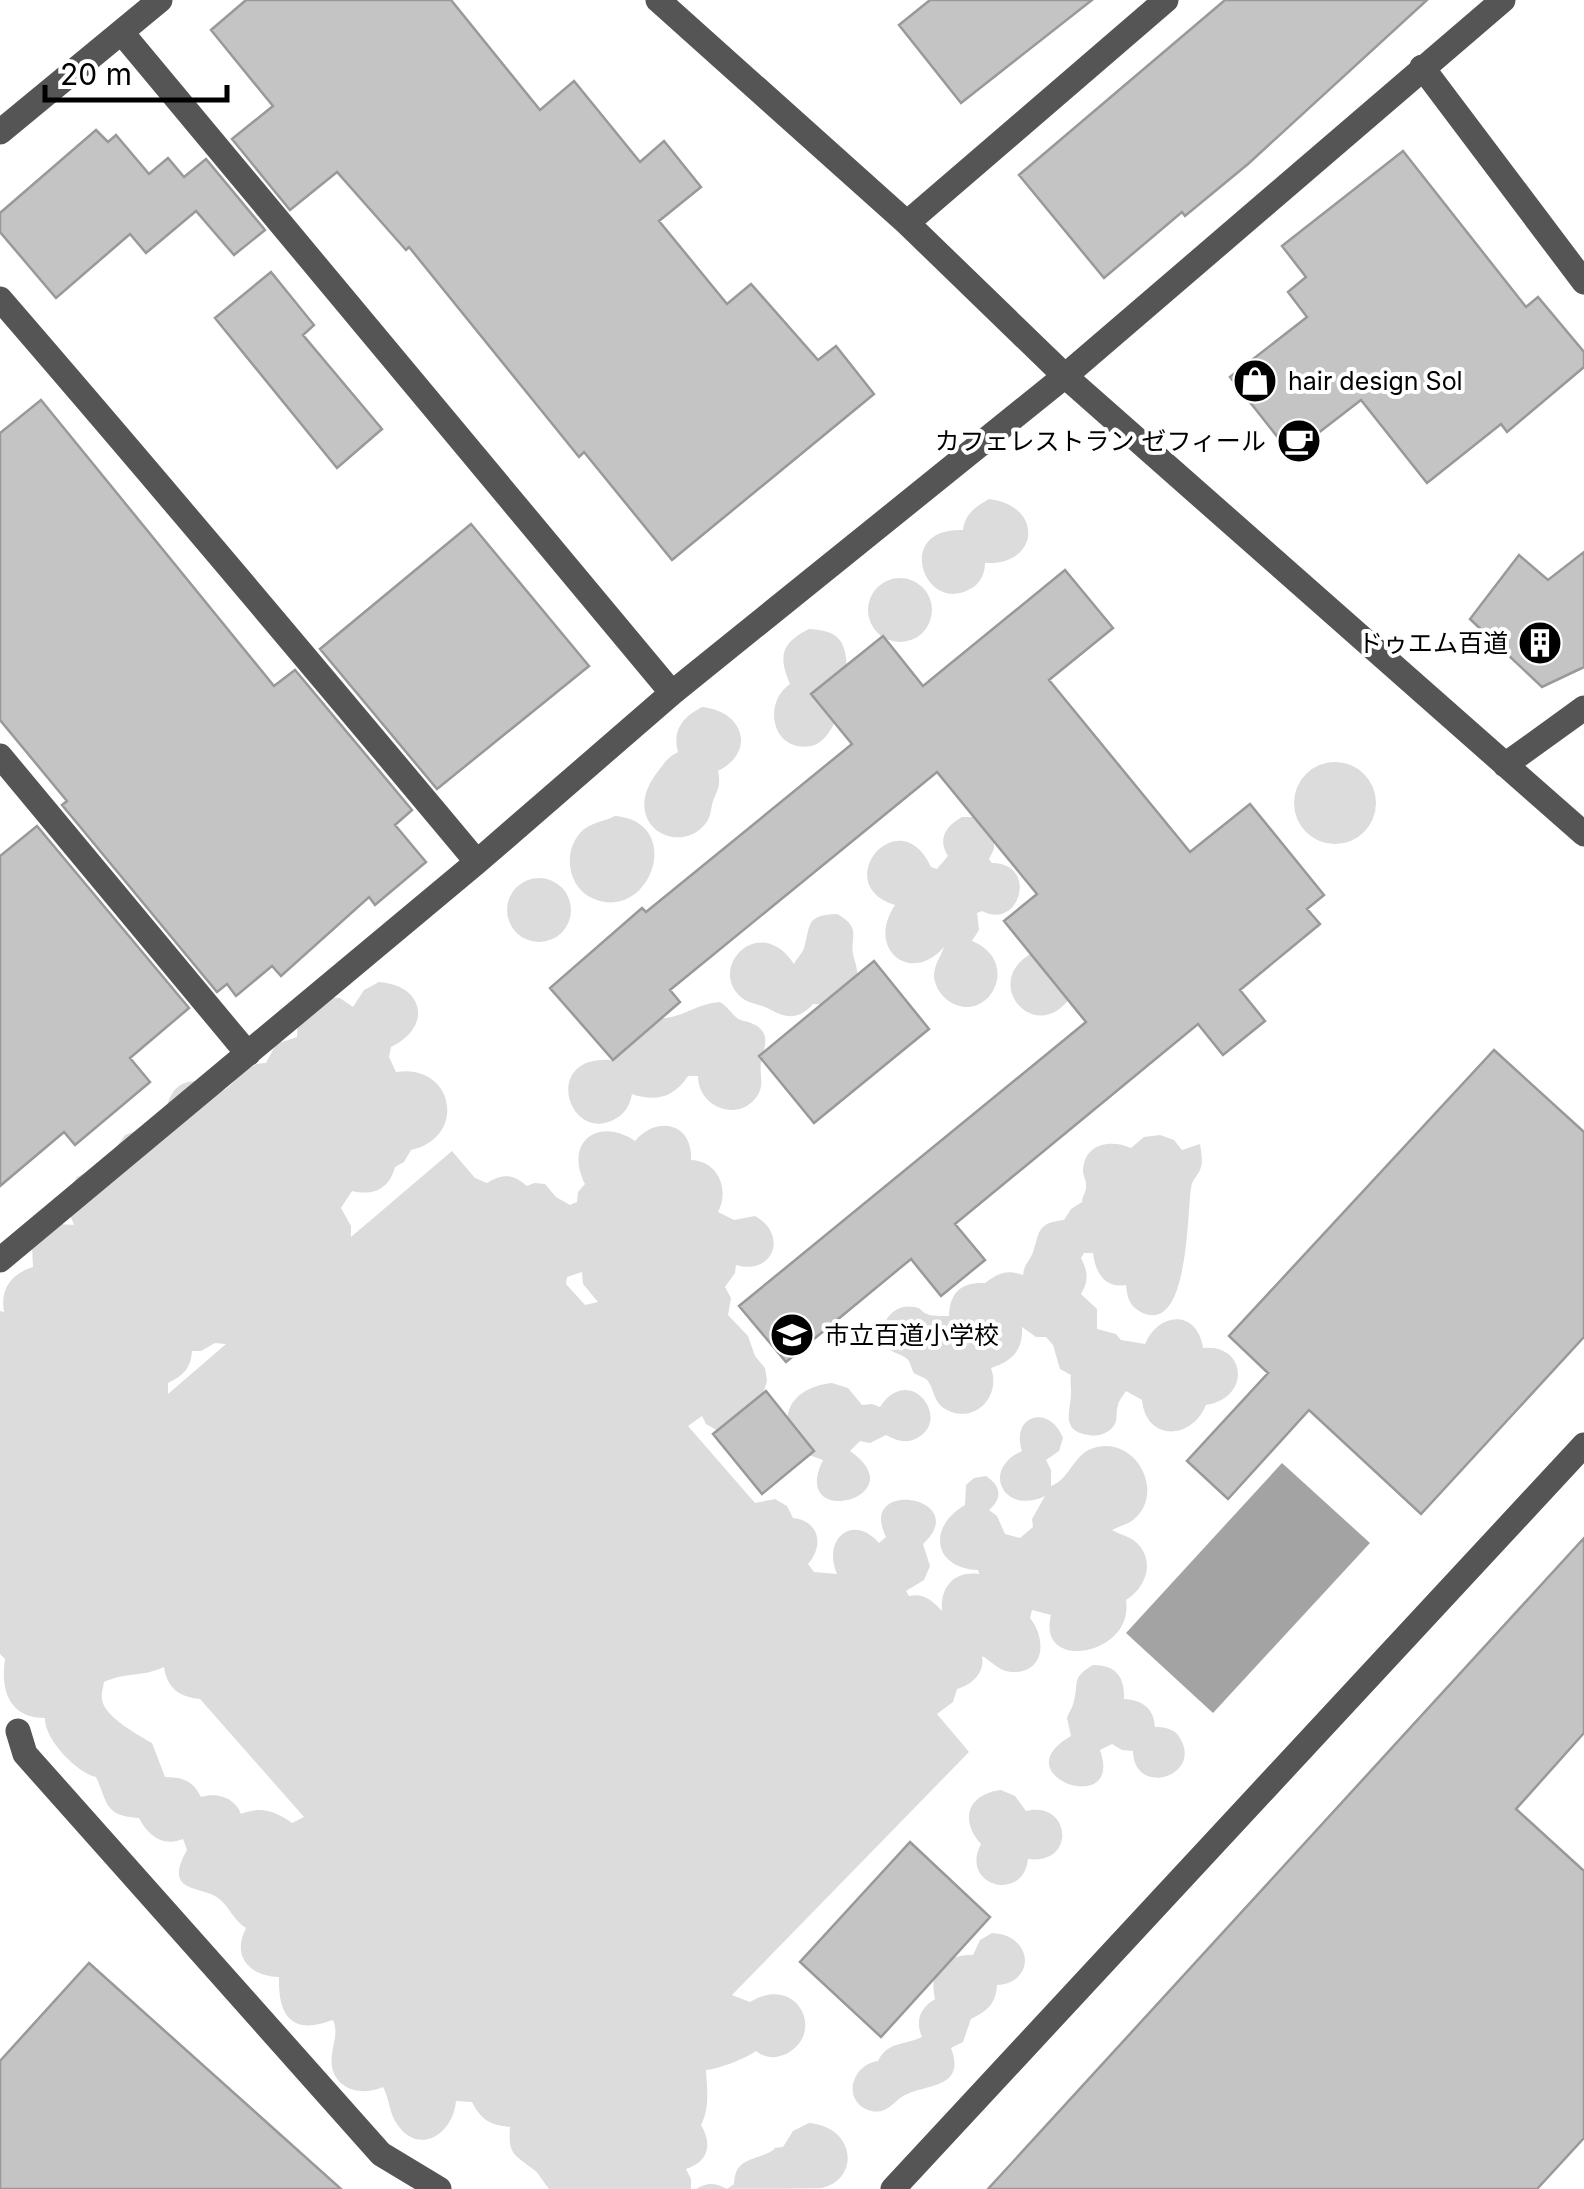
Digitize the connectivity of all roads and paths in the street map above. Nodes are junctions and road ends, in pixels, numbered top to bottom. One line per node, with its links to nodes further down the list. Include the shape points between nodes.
1 (160, 0): 5 (street)
2 (658, 0): 8 (street)
3 (1166, 0): 8 (street)
4 (1503, 0): 6 (street)
5 (122, 32): 7 (street); 12 (street)
6 (1422, 67): 9 (street); 11 (street)
7 (0, 132)
8 (907, 223): 11 (street)
9 (1584, 282)
10 (0, 299): 17 (street)
11 (1064, 376): 12 (street); 15 (street)
12 (672, 694): 17 (street)
13 (1584, 708): 15 (street)
14 (0, 756): 18 (street)
15 (1506, 765): 16 (street)
16 (1584, 834)
17 (477, 862): 18 (street)
18 (248, 1054): 19 (street)
19 (2, 1253)
20 (1584, 1445): 23 (street)
21 (18, 1731): 22 (street, via 25,1754 381,2154)
22 (439, 2189)
23 (892, 2189)

